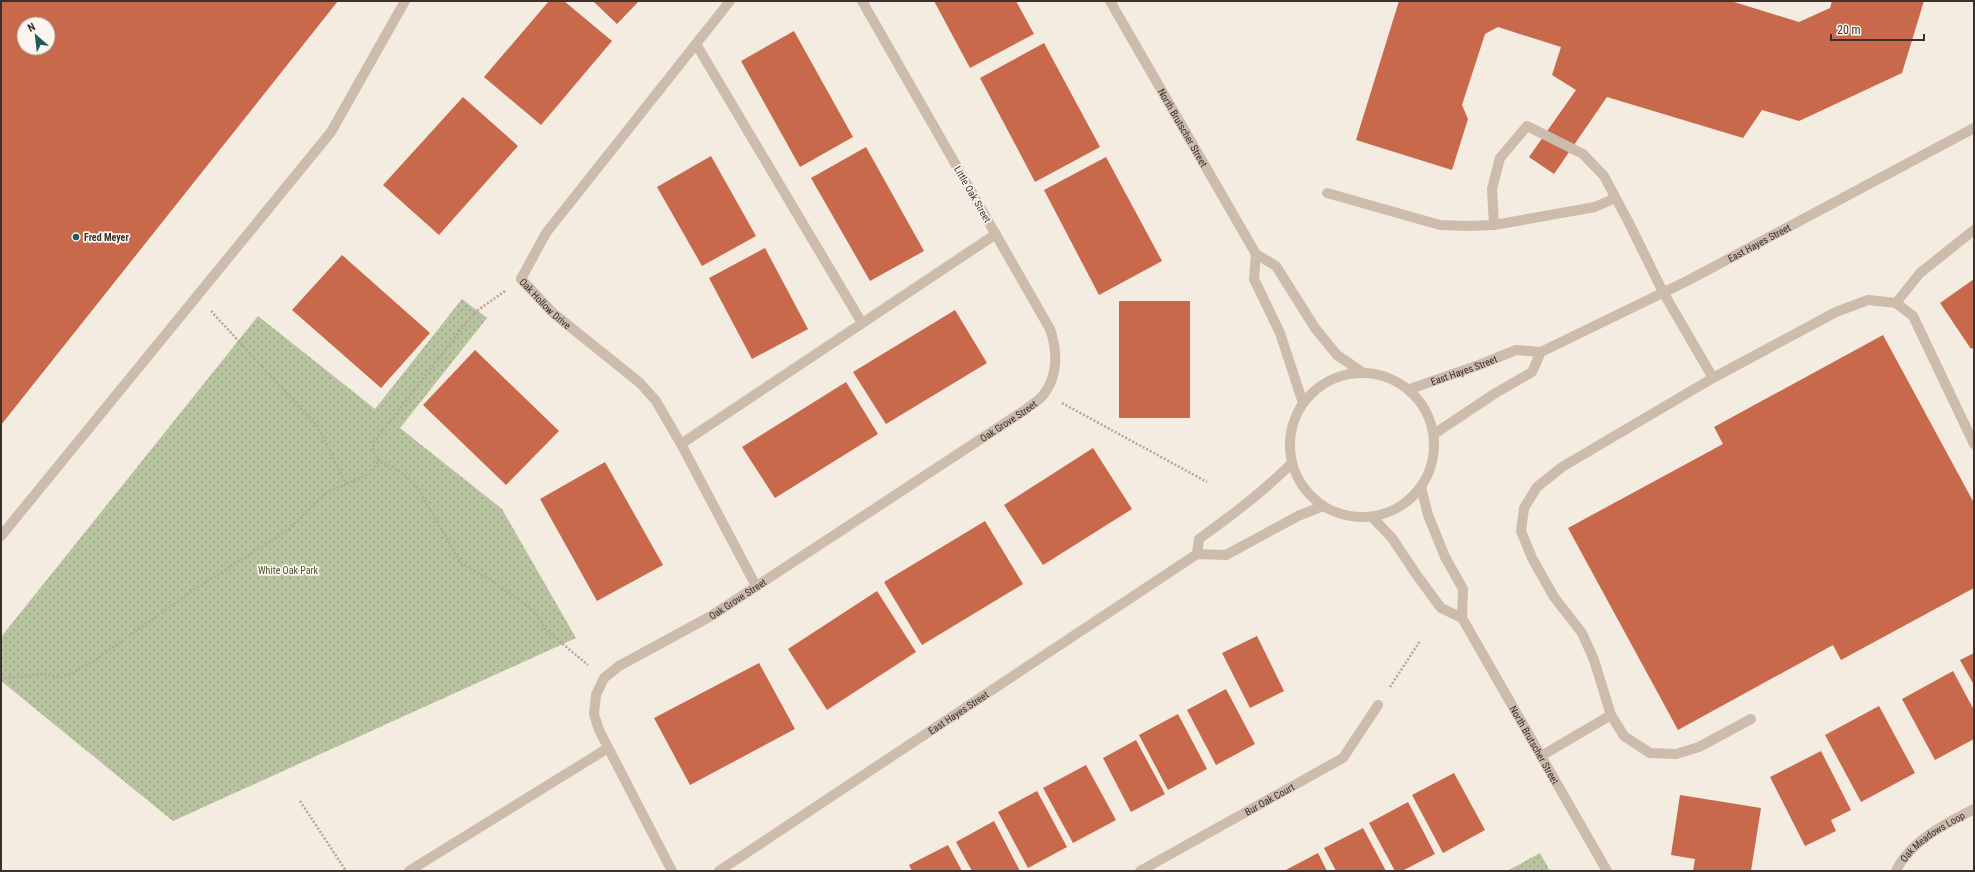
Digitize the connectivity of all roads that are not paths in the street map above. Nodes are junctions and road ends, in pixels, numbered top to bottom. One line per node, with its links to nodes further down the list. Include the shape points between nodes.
1 (405, 1): 29 (street, via 331,132)
2 (730, 1): 5 (street, Oak Hollow Drive)
3 (862, 1): 11 (street, Little Oak Street)
4 (1110, 1): 12 (street, North Brutscher Street)
5 (696, 44): 15 (street); 23 (street, Oak Hollow Drive, via 546,233 521,279 553,314 640,383 656,401)
6 (1974, 128): 13 (street, East Hayes Street)
7 (1327, 192): 9 (street, via 1440,225)
8 (1615, 198): 9 (street, via 1595,207); 9 (street, via 1604,176 1583,154 1527,126 1500,158 1492,189); 13 (street)
9 (1494, 225)
10 (1974, 230): 14 (street, via 1920,273)
11 (996, 234): 15 (street); 20 (street, Little Oak Street, via 1050,328 1056,348 1055,370)
12 (1256, 254): 17 (street, North Brutscher Street, via 1276,266 1315,328 1337,355); 21 (street, via 1254,279 1280,333)
13 (1663, 292): 16 (street, East Hayes Street); 18 (street)
14 (1896, 303): 18 (street, via 1868,300 1836,312); 24 (street, via 1913,316)
15 (862, 323): 23 (street)
16 (1541, 352): 19 (street, East Hayes Street, via 1516,350); 22 (street, via 1532,372)
17 (1362, 372): 19 (street, via 1379,374); 21 (street, via 1339,376 1312,392)
18 (1713, 378): 34 (street, via 1562,467 1537,487 1524,508 1521,531 1532,558 1554,597 1582,633 1594,660)
19 (1410, 389): 22 (street, via 1428,413)
20 (1044, 394): 31 (street, Oak Grove Street, via 1025,410)
21 (1303, 403): 25 (street, via 1298,410 1290,440)
22 (1434, 434): 26 (street, via 1433,464)
23 (681, 444): 31 (street, Oak Hollow Drive)
24 (1974, 444)
25 (1292, 463): 27 (street, via 1302,486); 30 (street, via 1271,485 1199,539)
26 (1421, 488): 28 (street, via 1408,501 1390,512); 32 (street, via 1428,515 1445,557 1463,589)
27 (1323, 506): 28 (street, via 1355,517); 30 (street, via 1298,516 1226,555)
28 (1372, 517): 32 (street, via 1392,538 1441,608)
29 (1, 536)
30 (1197, 554): 41 (street, East Hayes Street)
31 (756, 586): 36 (street, Oak Grove Street, via 711,616 620,666 604,678 596,695 594,714)
32 (1462, 618): 37 (street, North Brutscher Street)
33 (1378, 705): 42 (street, Bur Oak Court, via 1343,758)
34 (1611, 715): 35 (street, via 1624,736 1650,752 1676,754 1699,747); 37 (street)
35 (1751, 719)
36 (608, 748): 39 (street); 40 (street, Oak Grove Street)
37 (1541, 756): 43 (street, North Brutscher Street)
38 (1974, 808): 44 (street, Oak Meadows Loop, via 1937,828 1901,859)
39 (409, 871)
40 (672, 871)
41 (719, 871)
42 (1140, 871)
43 (1607, 871)
44 (1896, 871)

